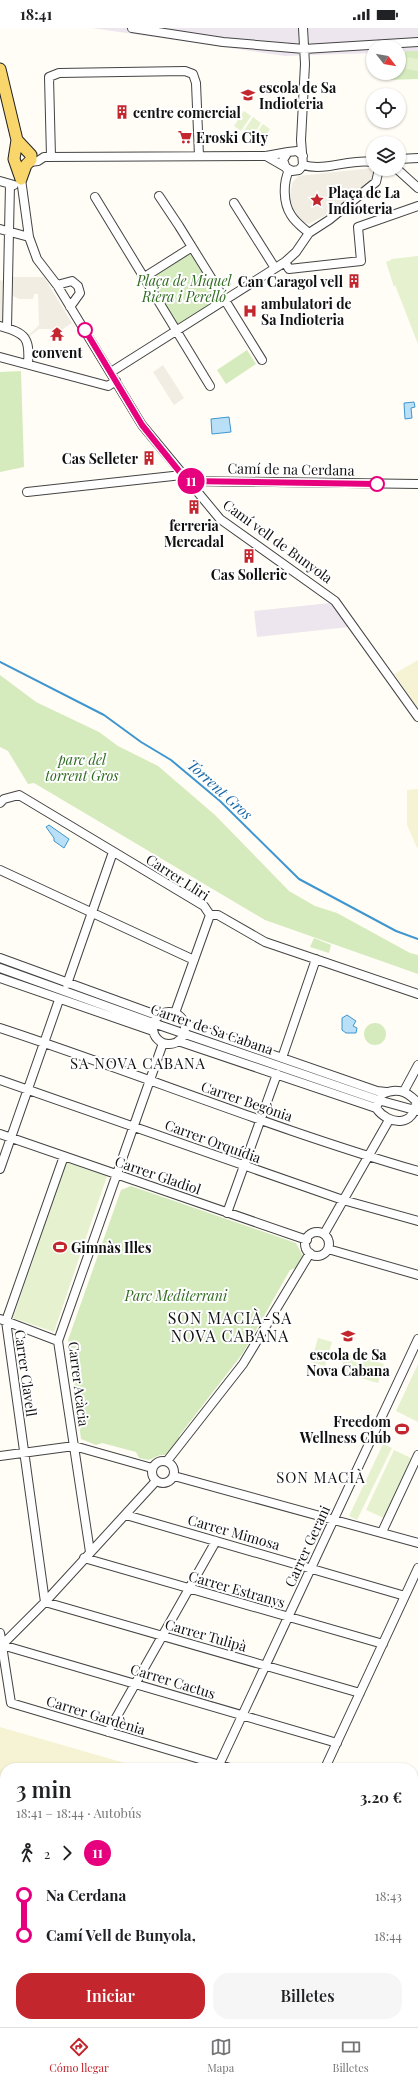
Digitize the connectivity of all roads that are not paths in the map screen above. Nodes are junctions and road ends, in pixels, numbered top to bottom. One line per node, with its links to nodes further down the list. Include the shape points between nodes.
1 (132, 28): 4 (street, via 223,42)
2 (303, 28): 4 (street)
3 (418, 42): 4 (street)
4 (304, 49): 6 (street)
5 (0, 69): 7 (main road)
6 (301, 140): 8 (street); 11 (street)
7 (22, 147): 12 (street); 16 (main road, via 14,156); 16 (main road, via 32,155)
8 (289, 152): 10 (street); 11 (street, via 297,151); 18 (street, via 284,160)
9 (198, 156): 10 (street); 12 (street); 12 (street, via 196,83 193,74 185,70 59,73 49,77)
10 (266, 156): 18 (street)
11 (302, 156): 17 (street)
12 (47, 157): 16 (street)
13 (418, 158): 14 (street)
14 (406, 159)
15 (366, 161): 17 (street, via 322,167)
16 (24, 164): 22 (main road)
17 (303, 165): 18 (street, via 299,170)
18 (288, 169): 31 (street, via 285,200 291,216)
19 (377, 176): 31 (street, via 376,182)
20 (405, 176): 24 (street)
21 (0, 181): 23 (street)
22 (21, 183): 23 (street); 32 (street, Camí vell de Bunyola)
23 (10, 184): 30 (street)
24 (418, 188)
25 (159, 196): 33 (street)
26 (95, 197): 36 (street)
27 (234, 203): 35 (street)
28 (418, 206): 34 (street, via 358,227 361,261 289,269)
29 (0, 229): 30 (street)
30 (10, 232): 32 (street); 38 (street)
31 (309, 233): 34 (street, via 296,252)
32 (29, 237): 39 (street, Camí vell de Bunyola, via 37,258)
33 (192, 247): 36 (street); 40 (street)
34 (285, 262): 35 (street)
35 (275, 268): 40 (street)
36 (143, 278): 43 (street)
37 (0, 280): 38 (street)
38 (9, 282): 42 (street)
39 (57, 285): 41 (street, Camí vell de Bunyola); 41 (street, via 72,280 78,286 80,293)
40 (225, 299): 43 (street); 45 (street)
41 (70, 307): 47 (street, Camí vell de Bunyola)
42 (4, 327): 46 (street, via 16,331 26,339)
43 (176, 330): 47 (street); 49 (street)
44 (0, 357): 46 (street)
45 (262, 360)
46 (28, 364): 48 (street, via 108,386)
47 (111, 372): 48 (street, Camí vell de Bunyola)
48 (116, 381): 50 (street, Camí vell de Bunyola, via 142,425)
49 (210, 386)
50 (184, 478): 51 (street, Camí de na Cerdana); 52 (street, Camí de na Cerdana); 53 (street, Camí vell de Bunyola, via 220,520 335,601)
51 (418, 484)
52 (27, 492)
53 (418, 717)
54 (0, 803): 55 (street, Carrer Lliri, via 4,799 20,796)
55 (113, 852): 57 (street); 58 (street, Carrer Lliri, via 204,906)
56 (0, 870): 57 (street)
57 (91, 912): 61 (street); 64 (street)
58 (210, 915): 60 (street, Carrer Lliri, via 218,915 265,942); 61 (street)
59 (0, 958): 64 (street)
60 (316, 959): 65 (street, Carrer Lliri); 76 (street)
61 (194, 960): 67 (street)
62 (0, 968): 70 (street, Carrer de Sa Cabana)
63 (0, 978): 66 (street)
64 (67, 984): 68 (street)
65 (418, 994)
66 (59, 1000): 70 (street); 74 (street)
67 (175, 1013): 68 (street, via 166,1012); 69 (street)
68 (159, 1016): 70 (street)
69 (184, 1024): 72 (street); 76 (street)
70 (153, 1027): 72 (street, Carrer de Sa Cabana); 75 (street, via 156,1038)
71 (0, 1028): 74 (street, Carrer Begònia)
72 (184, 1033): 73 (street); 85 (street, Carrer de Sa Cabana)
73 (178, 1041): 75 (street, via 173,1044); 78 (street)
74 (44, 1043): 80 (street, Carrer Begònia); 81 (street)
75 (163, 1043): 80 (street, Carrer Acàcia)
76 (282, 1058): 83 (street, via 377,1091)
77 (418, 1065): 82 (street)
78 (277, 1074): 85 (street); 88 (street)
79 (0, 1080): 81 (street, Carrer Orquídia)
80 (150, 1081): 88 (street, Carrer Begònia); 90 (street, Carrer Acàcia)
81 (28, 1090): 90 (street, Carrer Orquídia); 92 (street)
82 (404, 1091): 83 (street); 84 (street)
83 (387, 1092): 85 (street, via 382,1094)
84 (417, 1102): 86 (street)
85 (377, 1104): 86 (street, Carrer de Sa Cabana); 89 (street, via 382,1116)
86 (417, 1111): 87 (street)
87 (414, 1119): 89 (street)
88 (260, 1120): 94 (street, Carrer Begònia); 95 (street)
89 (389, 1120): 94 (street)
90 (134, 1126): 95 (street, Carrer Orquídia); 98 (street, Carrer Acàcia)
91 (0, 1134): 92 (street, Carrer Gladiol)
92 (11, 1138): 93 (street, Carrer Gladiol); 96 (street)
93 (64, 1156): 98 (street, Carrer Gladiol); 107 (street, Carrer Clavell)
94 (368, 1156): 97 (street, Carrer Begònia); 99 (street)
95 (244, 1166): 99 (street, Carrer Orquídia); 100 (street)
96 (0, 1169)
97 (418, 1171)
98 (117, 1174): 100 (street, Carrer Gladiol); 109 (street, Carrer Acàcia)
99 (343, 1200): 101 (street, Carrer Orquídia); 102 (street)
100 (227, 1213): 103 (street, Carrer Gladiol)
101 (418, 1221)
102 (324, 1234): 103 (street, via 312,1234); 104 (street, via 328,1240)
103 (307, 1240): 105 (street, via 306,1248)
104 (328, 1248): 105 (street, via 321,1255); 106 (street)
105 (310, 1253): 114 (street, via 243,1364)
106 (418, 1275)
107 (3, 1320): 109 (street); 111 (street, Carrer Clavell)
108 (418, 1339): 119 (street, Carrer Gerani)
109 (58, 1340): 110 (street, Carrer Acàcia)
110 (74, 1446): 111 (street); 115 (street); 123 (street, Carrer Acàcia)
111 (24, 1453): 113 (street); 128 (street, Carrer Clavell)
112 (418, 1455): 120 (street)
113 (0, 1456)
114 (167, 1461): 115 (street, via 159,1461); 116 (street, via 174,1468)
115 (152, 1468): 117 (street)
116 (174, 1476): 117 (street, via 167,1483); 119 (street)
117 (156, 1481): 118 (street)
118 (126, 1515): 121 (street, Carrer Mimosa); 123 (street)
119 (334, 1518): 120 (street); 124 (street, Carrer Gerani)
120 (382, 1532): 122 (street)
121 (216, 1541): 124 (street, Carrer Mimosa); 126 (street)
122 (418, 1543)
123 (87, 1555): 126 (street, Carrer Estranys); 128 (street)
124 (311, 1568): 127 (street, Carrer Mimosa); 129 (street, Carrer Gerani)
125 (418, 1568): 127 (street)
126 (189, 1589): 129 (street, Carrer Estranys); 131 (street)
127 (405, 1596): 132 (street)
128 (45, 1602): 131 (street, Carrer Tulipà); 133 (street)
129 (288, 1618): 132 (street, Carrer Estranys); 134 (street, Carrer Gerani)
130 (0, 1633): 133 (street)
131 (163, 1636): 134 (street, Carrer Tulipà); 135 (street)
132 (383, 1644): 136 (street)
133 (2, 1645): 135 (street, Carrer Cactus); 138 (street, Carrer Gardènia, via 11,1703)
134 (265, 1666): 136 (street, Carrer Tulipà); 137 (street, Carrer Gerani)
135 (136, 1684): 137 (street, Carrer Cactus); 138 (street)
136 (360, 1693): 139 (street)
137 (242, 1716): 139 (street, Carrer Cactus); 141 (street, Carrer Gerani)
138 (108, 1732): 140 (street, Carrer Gardènia)
139 (337, 1743): 142 (street)
140 (212, 1763)
141 (220, 1763)
142 (327, 1763)

